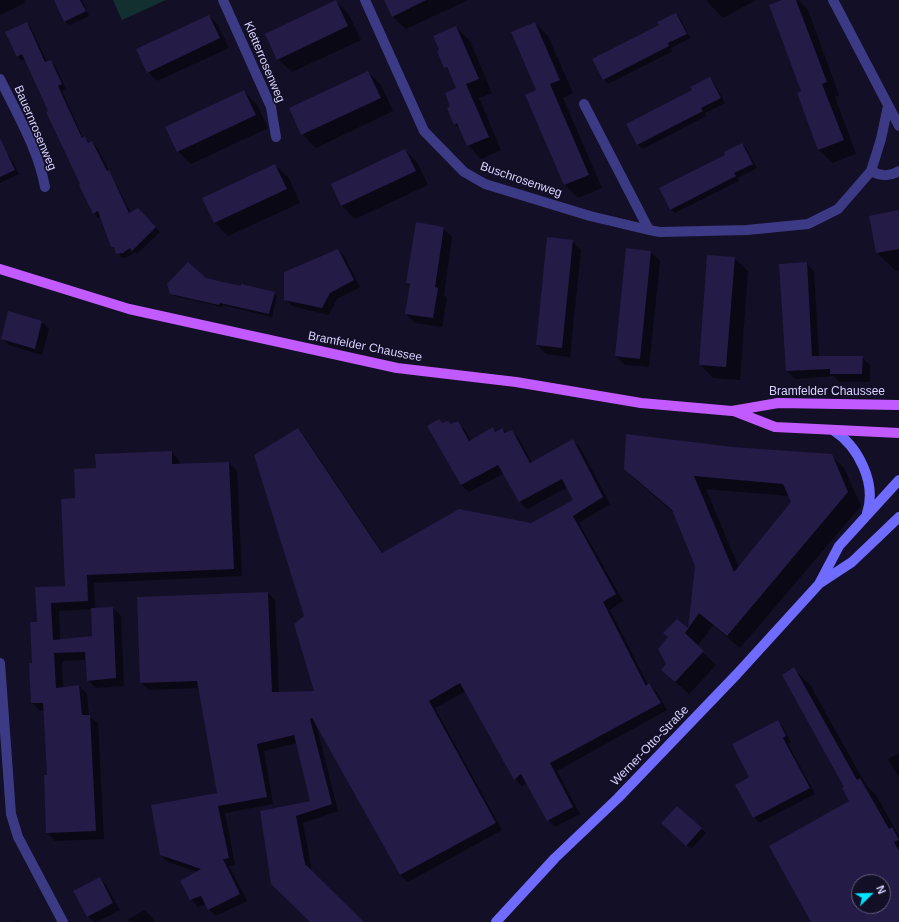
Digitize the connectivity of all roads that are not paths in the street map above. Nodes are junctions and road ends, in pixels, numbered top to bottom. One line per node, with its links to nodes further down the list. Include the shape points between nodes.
1 (223, 0): 8 (street, Kletterrosenweg, via 271,107)
2 (366, 0): 12 (street, Buschrosenweg, via 424,131 464,172 485,184 590,216)
3 (833, 0): 6 (street)
4 (0, 79): 11 (street, Bauernrosenweg, via 42,169)
5 (584, 104): 12 (street)
6 (888, 106): 7 (street); 9 (street, Buschrosenweg, via 882,139)
7 (899, 126)
8 (276, 137)
9 (871, 171): 10 (street, via 886,176); 12 (street, Buschrosenweg, via 838,209 808,224 747,230)
10 (899, 171)
11 (45, 187)
12 (650, 230)
13 (0, 269): 15 (main road, Bramfelder Chaussee, via 129,309 397,368 516,382 641,403)
14 (899, 405): 15 (main road, Bramfelder Chaussee, via 778,403)
15 (732, 411): 16 (main road, Bramfelder Chaussee, via 775,426)
16 (833, 430): 17 (main road, Bramfelder Chaussee); 19 (main road, via 850,444 867,478 870,496)
17 (899, 434)
18 (899, 480): 19 (main road, Werner-Otto-Straße)
19 (866, 515): 21 (main road, Werner-Otto-Straße, via 839,546)
20 (899, 517): 21 (main road, Werner-Otto-Straße, via 852,562)
21 (819, 584): 24 (main road, Werner-Otto-Straße, via 710,704 555,858)
22 (0, 663): 23 (street, via 11,814 18,837)
23 (63, 922)
24 (496, 922)

